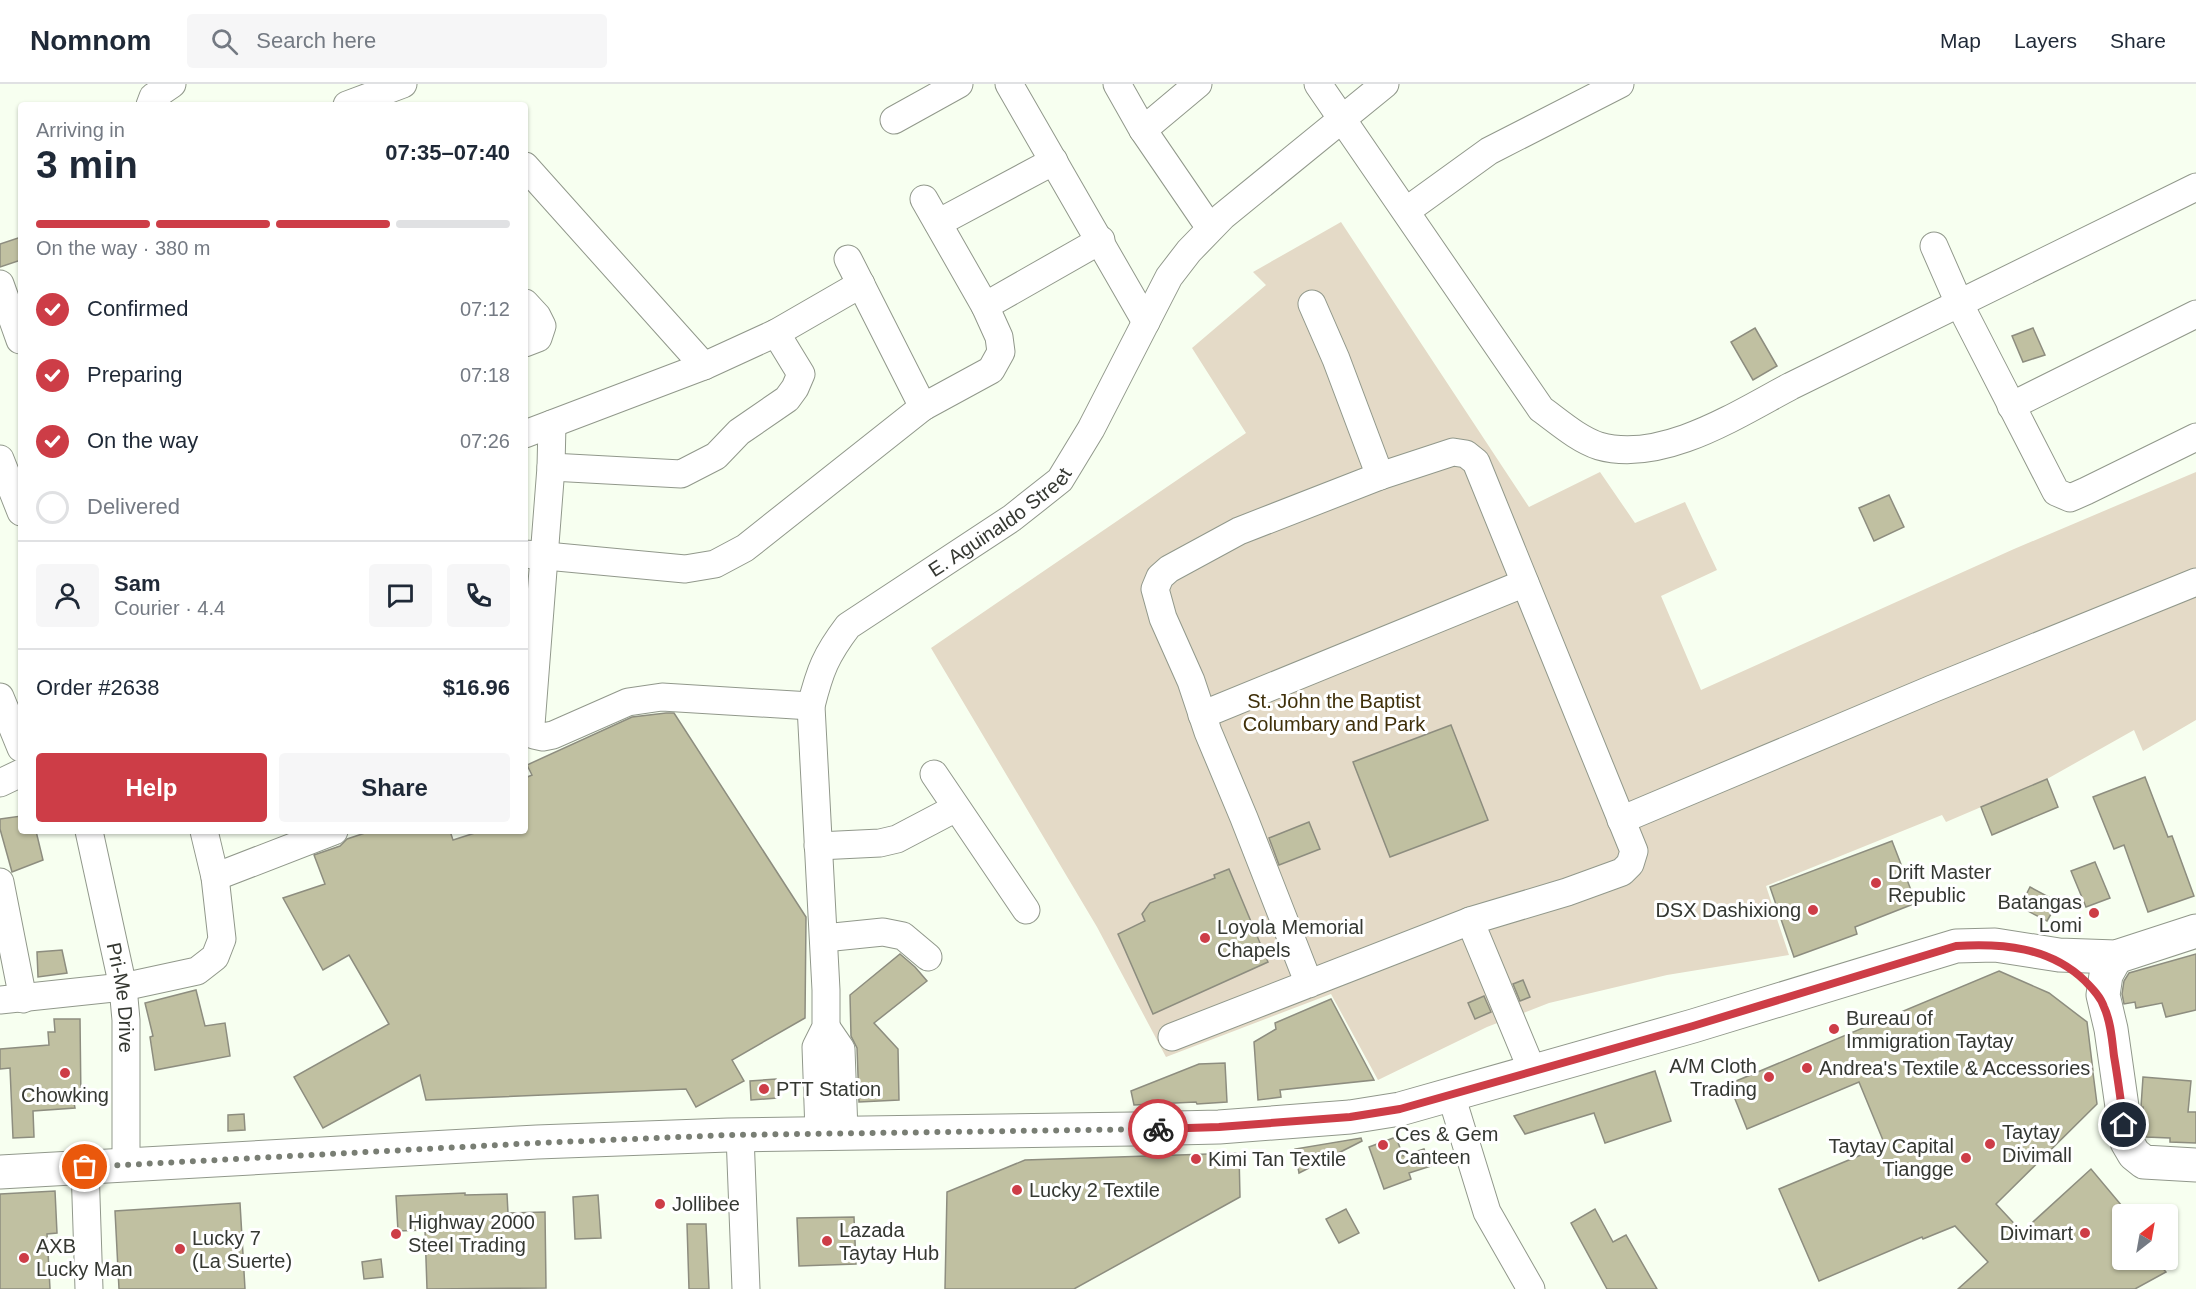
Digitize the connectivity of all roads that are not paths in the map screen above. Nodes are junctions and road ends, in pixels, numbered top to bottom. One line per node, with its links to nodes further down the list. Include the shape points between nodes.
1 (172, 84): 10 (street)
2 (403, 84): 11 (street)
3 (959, 84): 13 (street)
4 (1009, 84): 15 (street)
5 (1117, 84): 14 (street)
6 (1198, 84): 14 (street)
7 (1318, 84): 12 (street)
8 (1384, 84): 12 (street, E. Aguinaldo Street)
9 (1620, 84): 19 (street, via 1489,151)
10 (151, 102)
11 (355, 102)
12 (1342, 118): 19 (street); 21 (street, E. Aguinaldo Street)
13 (894, 120)
14 (1143, 130): 21 (street)
15 (1054, 161): 20 (street); 22 (street)
16 (528, 169): 36 (street)
17 (2196, 187): 27 (street)
18 (924, 199): 20 (street)
19 (1406, 211): 27 (street, via 1542,409 1569,431 1599,446 1631,450 1661,446 1691,435)
20 (938, 223): 30 (street)
21 (1210, 228): 32 (street, E. Aguinaldo Street, via 1169,277)
22 (1101, 240): 30 (street); 32 (street)
23 (1934, 246): 27 (street)
24 (848, 259): 26 (street)
25 (0, 284): 34 (street)
26 (861, 284): 33 (street); 38 (street)
27 (1959, 303): 37 (street)
28 (1312, 304): 44 (street)
29 (528, 306): 35 (street, via 542,326 538,338)
30 (985, 306): 38 (street, via 999,337 1000,352 991,370)
31 (2196, 314): 37 (street)
32 (1146, 322): 50 (street, E. Aguinaldo Street, via 1060,480 1012,518 848,626 819,673)
33 (776, 333): 36 (street); 43 (street, via 801,374 795,388 787,399 739,432 716,456 681,474)
34 (14, 342)
35 (528, 342)
36 (704, 366): 39 (street)
37 (2011, 406): 41 (street, via 2056,492 2070,498)
38 (923, 407): 46 (street, via 745,548 715,564 685,568)
39 (552, 424): 40 (street); 43 (street)
40 (528, 433)
41 (2196, 438)
42 (0, 459): 45 (street)
43 (550, 467): 46 (street)
44 (1380, 476): 48 (street, via 1453,452 1466,454 1476,462); 51 (street, via 1239,531 1160,577 1155,589 1163,618)
45 (18, 504)
46 (534, 554): 50 (street, via 534,735 553,735 628,702 662,697)
47 (2196, 582): 57 (street)
48 (1525, 584): 51 (street); 57 (street)
49 (0, 697): 52 (street)
50 (811, 706): 61 (street, E. Aguinaldo Street)
51 (1202, 715): 71 (street)
52 (18, 741)
53 (18, 774): 55 (street)
54 (934, 774): 56 (street)
55 (0, 783)
56 (956, 808): 61 (street, via 897,839); 64 (street)
57 (1622, 820): 65 (street, via 1634,851 1622,873)
58 (90, 834): 72 (street, Pri-Me Drive)
59 (205, 834): 62 (street)
60 (326, 834): 62 (street)
61 (818, 846): 67 (street, E. Aguinaldo Street)
62 (215, 877): 72 (street, via 222,939 215,957 197,971)
63 (0, 882): 73 (street)
64 (1026, 910)
65 (1470, 921): 71 (street); 76 (street)
66 (2196, 931): 70 (main road)
67 (824, 938): 69 (street, via 883,932 903,936); 78 (street, E. Aguinaldo Street, via 826,1027 841,1048)
68 (2043, 954): 70 (main road); 74 (main road, via 2078,975); 76 (main road, via 1995,945 1956,946)
69 (928, 957)
70 (2116, 957): 74 (main road, via 2103,985)
71 (1309, 984): 75 (street)
72 (123, 987): 73 (street); 81 (street, Pri-Me Drive)
73 (12, 999)
74 (2104, 1005): 80 (main road, via 2127,1142 2144,1162)
75 (1172, 1037)
76 (1532, 1070): 77 (main road)
77 (1451, 1095): 78 (main road, via 1350,1117 1219,1127); 86 (street, via 1487,1212)
78 (831, 1132): 79 (main road)
79 (740, 1135): 81 (main road); 85 (street)
80 (2196, 1165)
81 (126, 1166): 82 (main road)
82 (85, 1167): 83 (main road); 84 (street)
83 (0, 1172)
84 (89, 1289)
85 (746, 1289)
86 (1531, 1289)

